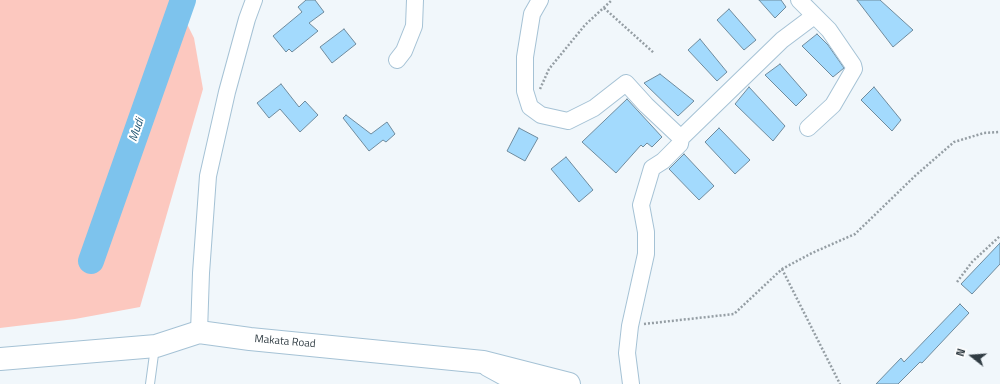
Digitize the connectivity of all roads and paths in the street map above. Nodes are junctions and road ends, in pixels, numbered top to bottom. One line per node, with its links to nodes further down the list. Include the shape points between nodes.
1 (254, 0): 18 (street, via 227,92 208,176 201,273)
2 (415, 0): 9 (street, via 414,26 404,51)
3 (540, 0): 10 (street, via 532,14 525,57 525,91)
4 (612, 0): 6 (path)
5 (799, 0): 7 (street)
6 (604, 8): 8 (path); 10 (path, via 585,25 549,70)
7 (814, 16): 11 (street, via 829,30 854,69 833,105); 13 (street, via 782,40)
8 (654, 53)
9 (397, 60)
10 (531, 108): 13 (street, via 540,115 568,121 594,108 626,83)
11 (808, 128)
12 (1000, 132): 15 (path, via 984,133 954,142 855,234)
13 (681, 138): 17 (street, via 680,144 652,168 646,186 641,205 646,232 646,254)
14 (1000, 236): 16 (path, via 972,262)
15 (782, 270): 17 (path, via 734,314); 26 (path)
16 (957, 282)
17 (630, 326): 25 (street, via 626,353)
18 (200, 332): 19 (main road, Makata Road); 21 (main road, Makata Road)
19 (156, 346): 20 (main road, Makata Road); 23 (lane)
20 (0, 360)
21 (483, 362): 22 (main road, Makata Road); 24 (main road)
22 (560, 383)
23 (150, 384)
24 (517, 384)
25 (631, 384)
26 (840, 384)

